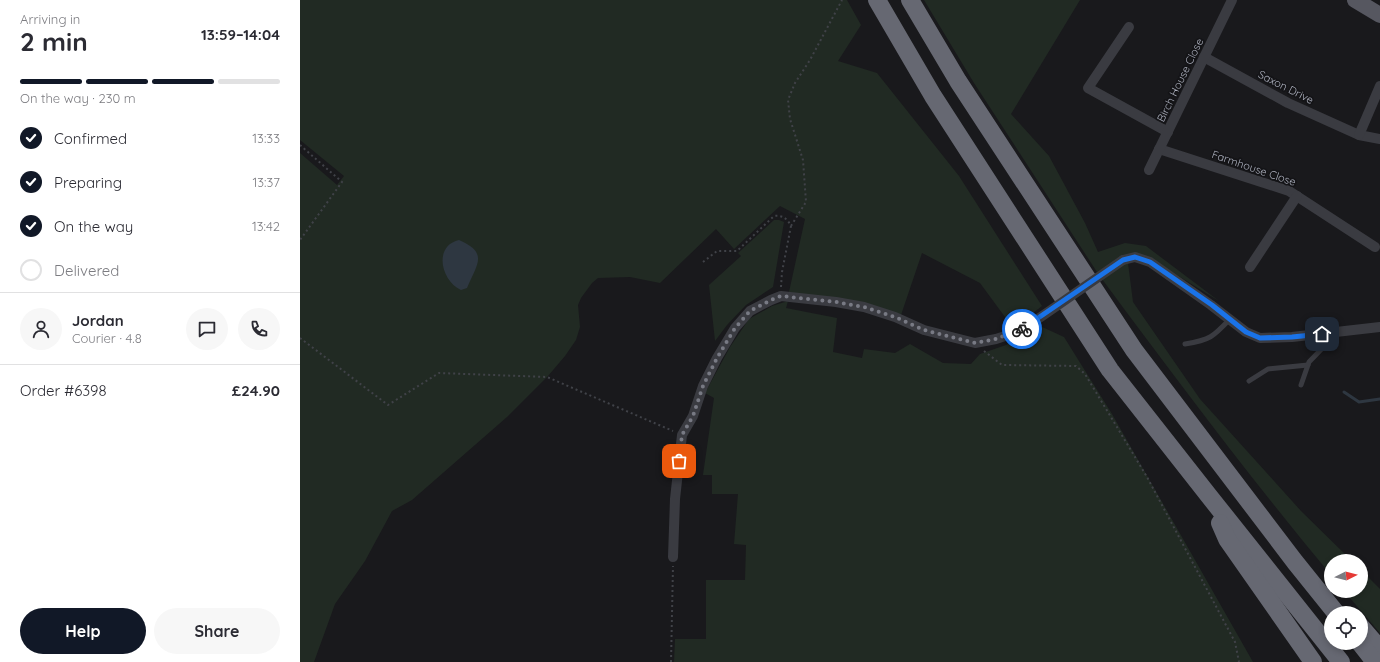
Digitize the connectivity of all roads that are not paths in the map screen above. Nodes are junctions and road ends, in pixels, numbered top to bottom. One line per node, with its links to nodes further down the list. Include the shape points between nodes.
1 (877, 0): 24 (highway, via 933,96 1110,370)
2 (910, 0): 26 (highway, via 958,81 1134,350)
3 (1232, 0): 7 (street, Birch House Close)
4 (1355, 0): 5 (main road)
5 (1380, 15)
6 (1129, 27): 9 (street, via 1088,88)
7 (1204, 57): 9 (street, Birch House Close); 10 (street, Saxon Drive, via 1288,103)
8 (1380, 86): 10 (street)
9 (1168, 132): 12 (street, Birch House Close)
10 (1359, 135): 11 (street, Saxon Drive)
11 (1380, 139)
12 (1160, 150): 13 (street, Birch House Close); 14 (street, Farmhouse Close, via 1289,191)
13 (1149, 170)
14 (1296, 196): 15 (street, Farmhouse Close); 16 (street)
15 (1375, 247)
16 (1250, 267)
17 (1230, 319): 19 (street, via 1246,332 1260,338); 20 (lane, via 1215,336 1201,342); 25 (street, bridge, via 1150,262 1135,257 1123,260 1017,332 975,343 924,330 864,307 781,296 771,300 750,311 735,328 703,386 693,416 682,435 674,499)
18 (1380, 327): 19 (street)
19 (1338, 332): 21 (lane)
20 (1185, 344)
21 (1308, 365): 22 (lane, via 1268,369); 23 (lane)
22 (1249, 381)
23 (1301, 385)
24 (1209, 496): 32 (highway, via 1227,539); 33 (highway)
25 (673, 557)
26 (1295, 562): 27 (highway); 28 (highway)
27 (1330, 606)
28 (1342, 606)
29 (1368, 635): 30 (highway)
30 (1380, 649)
31 (1366, 650): 34 (highway)
32 (1313, 662)
33 (1341, 662)
34 (1375, 662)

